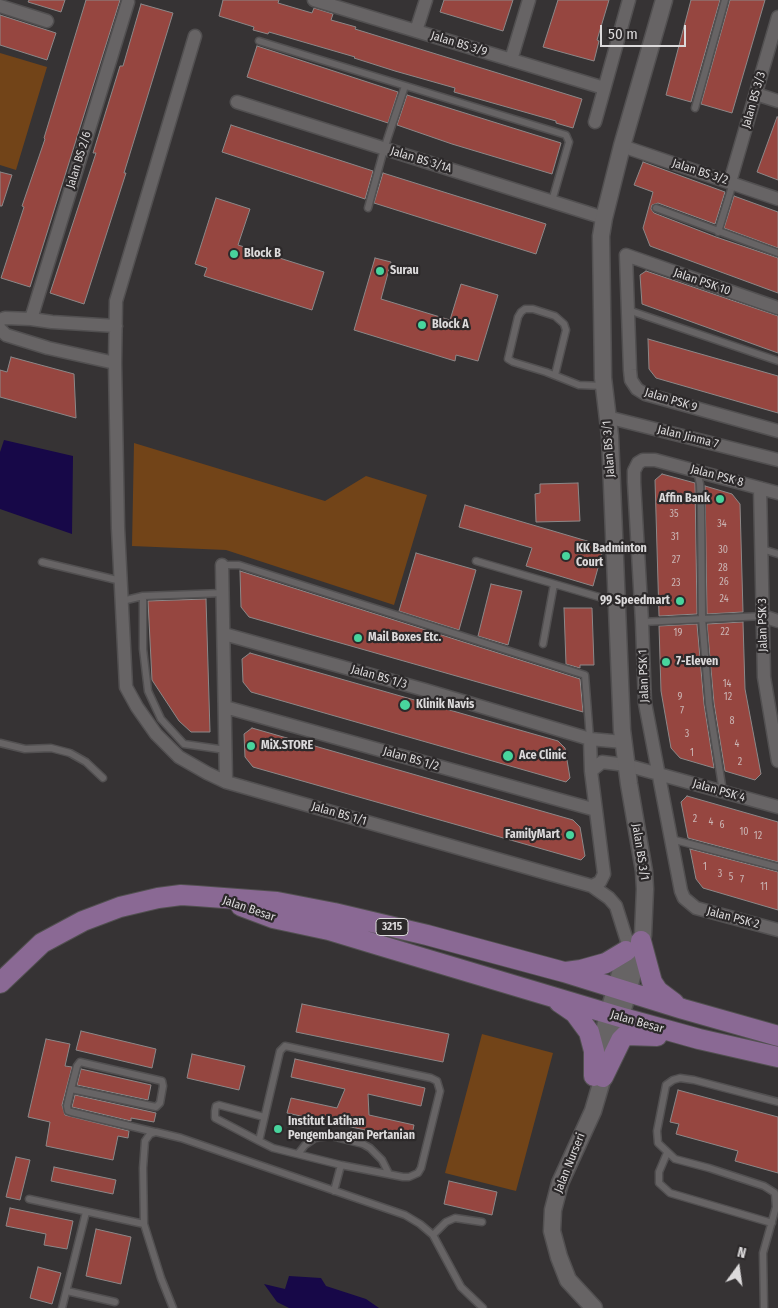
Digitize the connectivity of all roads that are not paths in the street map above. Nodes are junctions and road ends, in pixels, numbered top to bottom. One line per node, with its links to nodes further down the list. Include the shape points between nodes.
1 (314, 0): 11 (street, Jalan BS 3/9)
2 (426, 0): 11 (street)
3 (529, 0): 14 (street)
4 (629, 0): 16 (street)
5 (664, 0): 22 (street, Jalan BS 3/1)
6 (725, 0): 20 (lane)
7 (128, 2): 35 (street, Jalan BS 2/6)
8 (0, 6): 10 (street)
9 (778, 17): 17 (street, Jalan BS 3/3)
10 (47, 21)
11 (416, 31): 14 (street, Jalan BS 3/9)
12 (195, 36): 37 (street, Jalan BS 1/1, via 118,293)
13 (259, 41): 15 (lane)
14 (511, 60): 16 (street, Jalan BS 3/9)
15 (405, 86): 23 (lane); 26 (lane, via 568,137)
16 (604, 88): 21 (street)
17 (756, 94): 18 (street); 24 (street, Jalan BS 3/3)
18 (778, 101)
19 (238, 102): 23 (street, Jalan BS 3/1A)
20 (695, 108)
21 (595, 122)
22 (622, 146): 24 (street, Jalan BS 3/2); 29 (street, Jalan BS 3/1)
23 (384, 149): 26 (street, Jalan BS 3/1A); 27 (lane)
24 (731, 182): 25 (street, Jalan BS 3/2); 30 (lane)
25 (778, 199)
26 (552, 201): 29 (street, Jalan BS 3/1A)
27 (368, 208)
28 (656, 208): 30 (lane)
29 (604, 218): 42 (street, Jalan BS 3/1, via 601,236)
30 (718, 232): 31 (lane)
31 (778, 253)
32 (626, 255): 33 (street, Jalan PSK 10); 34 (street, Jalan PSK 9)
33 (778, 308)
34 (628, 310): 39 (lane); 44 (street, Jalan PSK 9, via 630,380 636,389 644,394)
35 (32, 319): 36 (street); 37 (street)
36 (0, 320)
37 (116, 326): 40 (street, Jalan BS 1/1)
38 (0, 329): 40 (street, via 48,348)
39 (778, 361)
40 (115, 363): 55 (street, Jalan BS 1/1)
41 (555, 375): 41 (lane, via 508,358 518,317 525,309 555,316 564,324 566,330); 42 (lane, via 579,385)
42 (604, 386): 43 (street, Jalan BS 3/1)
43 (607, 417): 45 (street, Jalan Jinma 7); 60 (street, Jalan BS 3/1)
44 (778, 431)
45 (773, 459)
46 (656, 460): 47 (street, Jalan PSK 8); 64 (street, Jalan PSK 1, via 638,462 634,476)
47 (697, 471): 48 (street, Jalan PSK 8); 62 (lane, via 702,508)
48 (760, 488): 49 (street, Jalan PSK 8); 50 (street, Jalan PSK 3)
49 (778, 493)
50 (762, 549): 51 (lane); 61 (street, Jalan PSK 3)
51 (778, 554)
52 (476, 561): 56 (lane)
53 (42, 562): 55 (lane)
54 (222, 565): 57 (street); 68 (lane, via 239,565 584,674)
55 (122, 581): 59 (street, Jalan BS 1/1)
56 (554, 584): 60 (lane); 66 (lane)
57 (223, 593): 58 (lane); 65 (street)
58 (143, 596): 59 (lane); 71 (lane, via 143,649 148,691 161,719 184,744)
59 (122, 601): 77 (street, Jalan BS 1/1, via 126,686 137,707 156,734 179,756)
60 (616, 602): 69 (street, Jalan BS 3/1)
61 (762, 616): 62 (lane); 63 (street); 72 (street, Jalan PSK 3, via 764,677)
62 (702, 618): 64 (lane); 78 (lane, via 709,704)
63 (778, 621)
64 (642, 622): 75 (street, Jalan PSK 1, via 645,703)
65 (224, 634): 67 (street); 68 (street, Jalan BS 1/3)
66 (543, 644)
67 (225, 707): 71 (street); 80 (street, Jalan BS 1/2)
68 (590, 739): 69 (street, Jalan BS 1/3); 74 (street)
69 (623, 742): 73 (street, Jalan BS 3/1)
70 (0, 743): 76 (lane, via 70,753)
71 (226, 750): 77 (street)
72 (778, 761)
73 (626, 765): 74 (street, Jalan PSK 4, via 602,762); 75 (street, Jalan PSK 4); 87 (street, Jalan BS 3/1, via 644,870 643,935)
74 (591, 771): 80 (street)
75 (659, 774): 78 (street, Jalan PSK 4); 81 (street, Jalan PSK 1)
76 (103, 778)
77 (226, 782): 83 (street, Jalan BS 1/1)
78 (723, 792): 79 (street, Jalan PSK 4)
79 (778, 807)
80 (596, 810): 83 (street, via 604,874 600,882)
81 (671, 839): 82 (lane); 85 (street, Jalan PSK 1, via 681,891)
82 (778, 867)
83 (592, 886): 87 (street, Jalan BS 1/1, via 616,906)
84 (218, 898): 88 (main road, Jalan Besar / 3215, via 277,902 334,913); 89 (main road, 3215, via 180,895 158,898 120,907 83,921 42,943); 91 (main road, Jalan Besar / 3215, via 273,918 329,930)
85 (690, 904): 86 (street, Jalan PSK 2)
86 (778, 930)
87 (632, 946): 88 (main road, via 606,963); 90 (street, Jalan BS 3/1); 92 (main road, via 658,991)
88 (564, 972): 90 (main road, Jalan Besar / 3215)
89 (0, 983)
90 (622, 990): 92 (main road, Jalan Besar / 3215); 93 (street, Jalan BS 3/1)
91 (548, 995): 93 (main road, Jalan Besar / 3215); 97 (main road, via 575,1014 589,1032)
92 (683, 1009): 94 (main road, Jalan Besar / 3215)
93 (614, 1016): 95 (main road, Jalan Besar / 3215); 97 (street, Jalan Nurseri)
94 (778, 1036)
95 (699, 1039): 96 (main road, Jalan Besar / 3215); 97 (main road, via 626,1035)
96 (778, 1057)
97 (598, 1077): 120 (street, Jalan Nurseri, via 593,1111 560,1184 553,1210 552,1231 568,1280)
98 (71, 1090): 98 (lane, via 80,1062 160,1080 163,1084 160,1103 154,1107); 101 (lane, via 68,1111)
99 (778, 1102): 103 (lane, via 694,1080 673,1080 666,1085 658,1131 658,1143)
100 (264, 1117): 102 (lane); 102 (lane, via 216,1106 215,1118); 106 (lane, via 280,1051 285,1046 431,1078 437,1081 440,1090 421,1168 409,1177)
101 (156, 1132): 107 (lane); 113 (lane, via 145,1141)
102 (259, 1141): 104 (lane)
103 (667, 1153): 108 (lane, via 675,1159); 112 (lane, via 659,1172 659,1183 670,1193)
104 (298, 1154): 105 (lane); 106 (lane, via 315,1138 331,1136 370,1148 382,1160)
105 (341, 1165): 106 (lane); 107 (lane)
106 (389, 1174)
107 (334, 1191): 114 (lane, via 405,1215)
108 (777, 1192): 112 (lane)
109 (29, 1199): 110 (lane)
110 (86, 1212): 113 (lane); 115 (lane)
111 (482, 1222): 114 (lane, via 455,1218 446,1222)
112 (772, 1223): 121 (lane, via 763,1254)
113 (144, 1224): 118 (lane)
114 (434, 1235): 119 (lane, via 461,1287)
115 (67, 1291): 116 (lane); 117 (lane)
116 (115, 1302)
117 (62, 1308)
118 (173, 1308)
119 (483, 1308)
120 (594, 1308)
121 (764, 1308)

